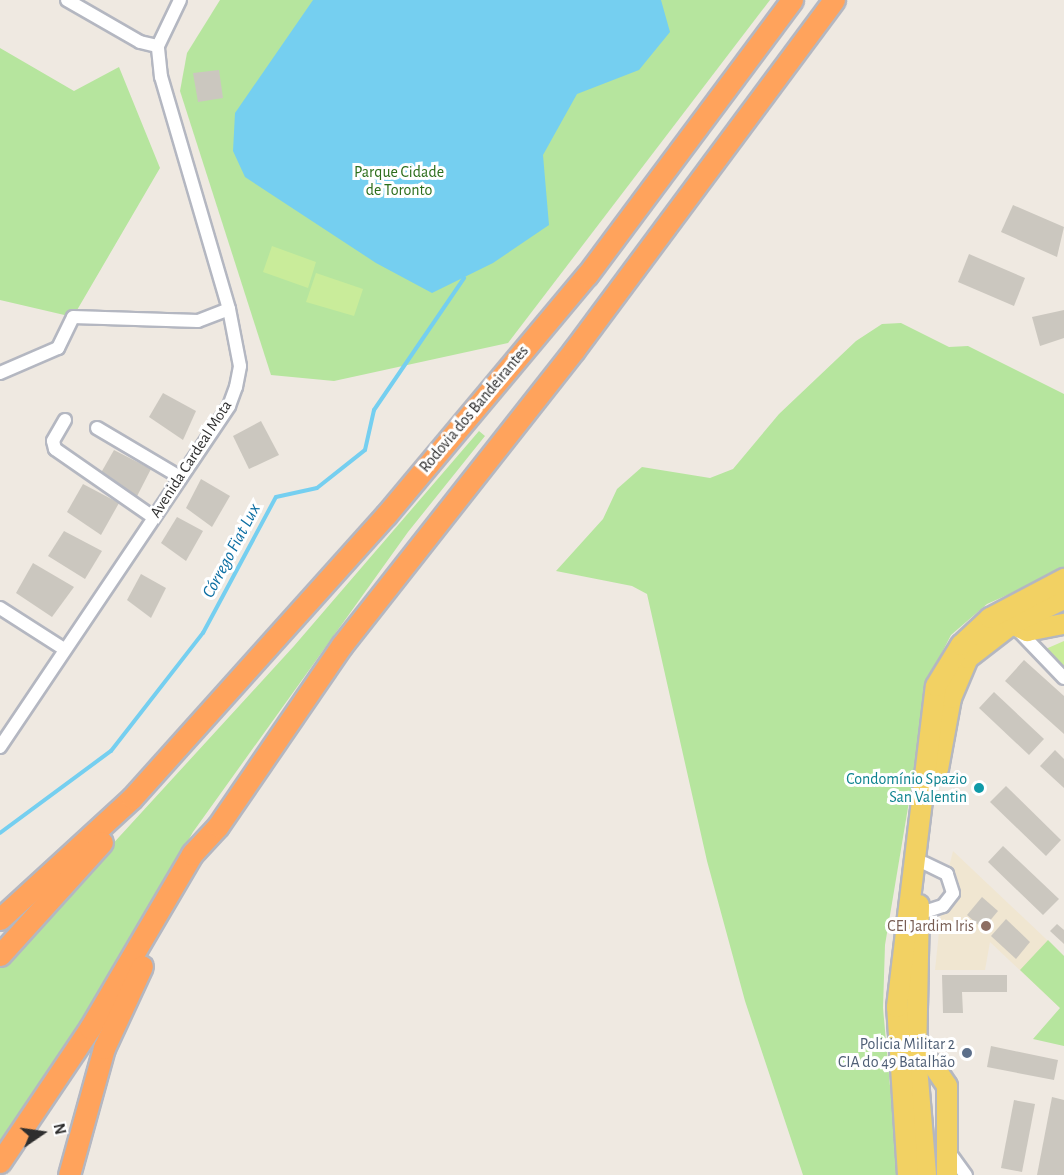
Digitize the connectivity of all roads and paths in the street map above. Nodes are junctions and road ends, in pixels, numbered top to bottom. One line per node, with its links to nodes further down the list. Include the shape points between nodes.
1 (67, 0): 5 (street, via 140,42)
2 (180, 0): 5 (street)
3 (792, 0): 20 (highway, Rodovia dos Bandeirantes, via 587,275 386,515)
4 (834, 0): 21 (highway, via 574,350 342,645)
5 (158, 46): 6 (street, Avenida Cardeal Mota, via 175,130)
6 (229, 309): 7 (street, via 198,321 73,317 57,348); 10 (street, Avenida Cardeal Mota, via 240,366 236,387)
7 (0, 374)
8 (65, 420): 11 (street, via 53,441 55,449)
9 (97, 428): 10 (street)
10 (180, 477): 11 (street, Avenida Cardeal Mota)
11 (153, 517): 17 (street, Avenida Cardeal Mota)
12 (1064, 579): 15 (main road)
13 (1064, 599): 15 (main road)
14 (1, 612): 17 (street)
15 (1011, 614): 16 (main road, via 1027,631); 18 (street); 22 (main road, via 959,674 944,728); 27 (main road, via 961,645 936,686 902,939 897,1007)
16 (1064, 624)
17 (64, 649): 19 (street, Avenida Cardeal Mota)
18 (1064, 678)
19 (0, 747)
20 (132, 798): 24 (highway); 25 (highway, via 113,830)
21 (218, 826): 30 (highway, via 192,854 84,1037); 32 (highway, via 124,1002 83,1115)
22 (924, 863): 23 (main road); 23 (street, via 946,874 953,893 943,906)
23 (918, 914): 26 (main road)
24 (1, 918)
25 (0, 955)
26 (916, 1054): 27 (main road); 28 (main road, via 943,1076)
27 (910, 1088): 28 (main road); 31 (main road); 33 (main road)
28 (947, 1099): 29 (main road)
29 (946, 1147): 34 (main road); 35 (street)
30 (0, 1162)
31 (910, 1169)
32 (69, 1175)
33 (926, 1175)
34 (947, 1175)
35 (966, 1175)

